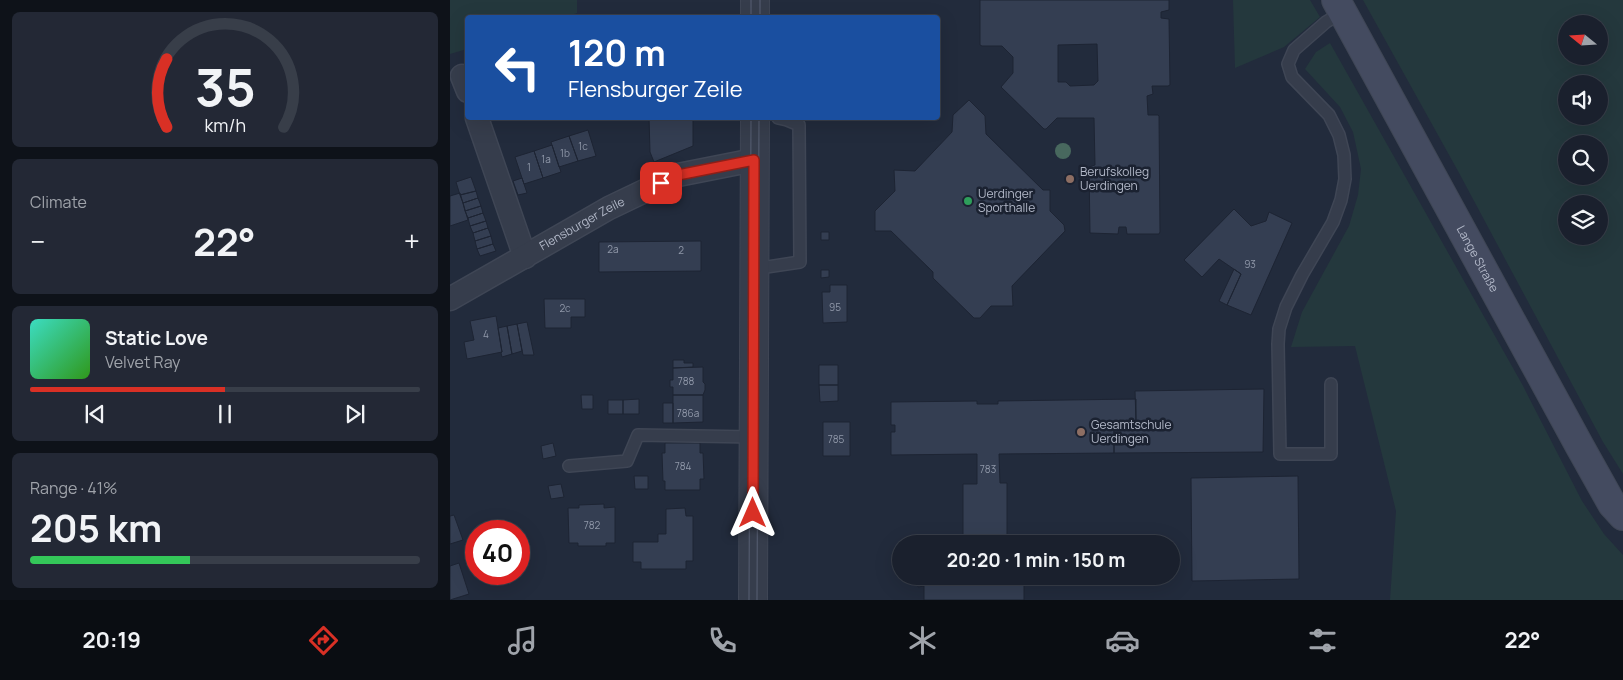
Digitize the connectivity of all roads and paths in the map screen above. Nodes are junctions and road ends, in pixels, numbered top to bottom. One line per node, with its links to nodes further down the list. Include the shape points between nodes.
1 (755, 0): 3 (street)
2 (1339, 6): 11 (lane, via 1294,50 1288,64 1292,77 1329,115 1339,135 1345,179 1333,222 1302,274 1279,329 1280,454 1331,454); 14 (main road, Lange Straße, via 1579,445 1612,504)
3 (755, 15)
4 (478, 120): 8 (street, Flensburger Zeile)
5 (762, 120): 7 (street)
6 (787, 120): 9 (lane, via 799,125 800,262)
7 (754, 160): 8 (street, Flensburger Zeile, via 678,175 608,208); 9 (street)
8 (525, 256): 10 (street, Flensburger Zeile)
9 (754, 269): 12 (street)
10 (450, 299)
11 (1331, 384)
12 (754, 437): 13 (lane, via 638,435 627,461); 15 (street)
13 (569, 466)
14 (1623, 516)
15 (752, 600)

